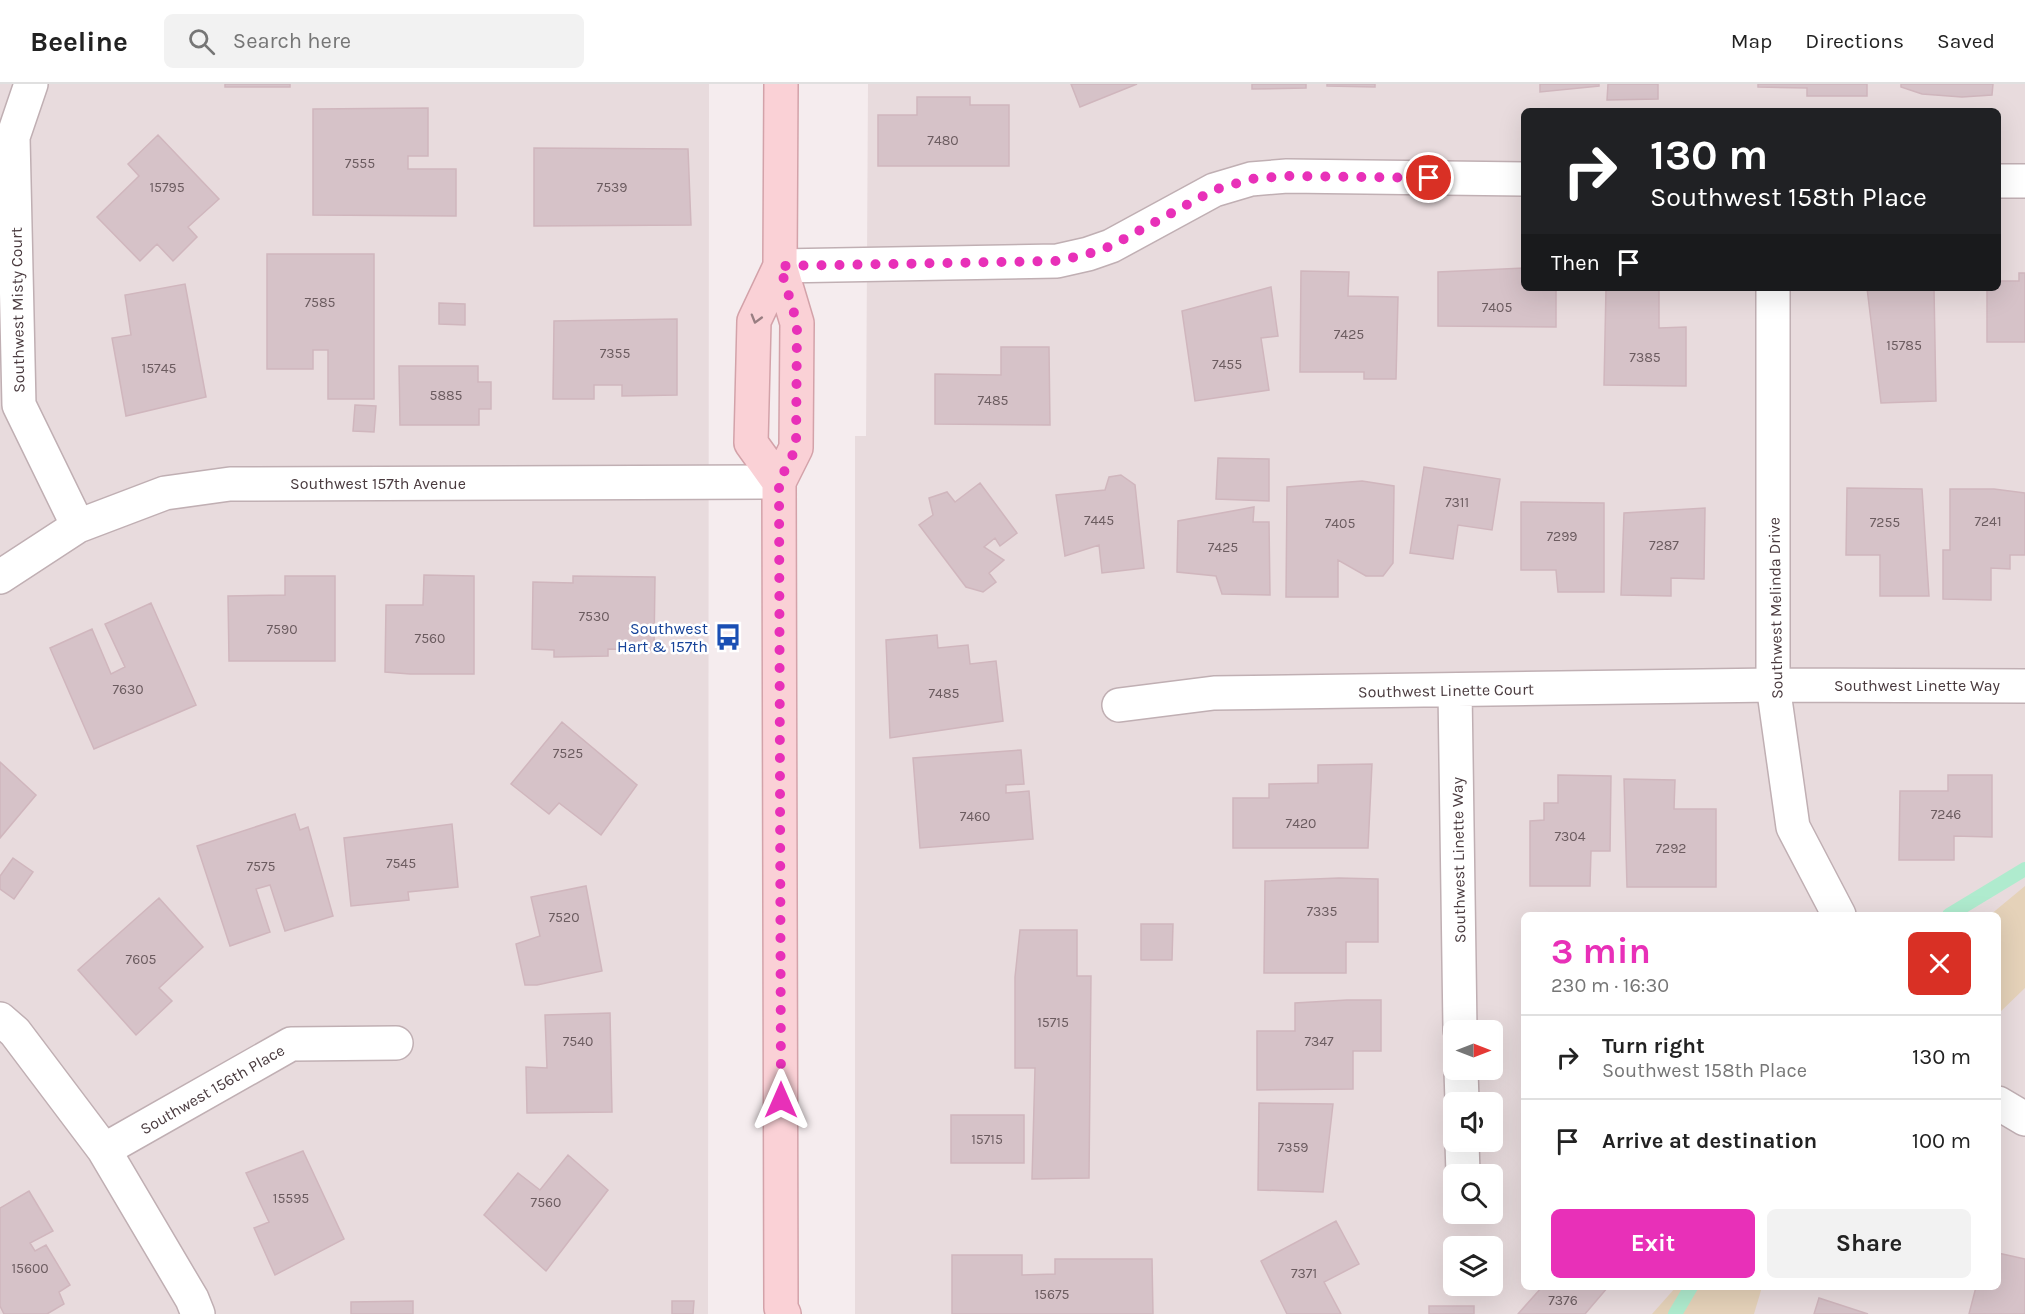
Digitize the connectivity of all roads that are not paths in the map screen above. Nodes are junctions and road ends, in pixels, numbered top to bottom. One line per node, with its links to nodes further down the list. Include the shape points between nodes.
1 (32, 84): 9 (street, Southwest Misty Court, via 13,136 19,405)
2 (781, 84): 6 (main road)
3 (1521, 179): 6 (street, via 1251,179 1214,190 1111,246 1057,261)
4 (2001, 181): 5 (street)
5 (2025, 181)
6 (780, 266): 8 (main road, via 797,323 796,448); 8 (main road, one-way to 8, via 754,321 752,443)
7 (1773, 291): 11 (street, Southwest Melinda Drive)
8 (779, 482): 9 (street, Southwest 157th Avenue, via 231,484 165,493); 22 (main road)
9 (78, 526): 10 (street, Southwest 157th Avenue)
10 (0, 577)
11 (1773, 685): 12 (street, Southwest Linette Way); 13 (street, Southwest Linette Court); 15 (street, Southwest Melinda Drive, via 1793,827)
12 (2025, 686)
13 (1455, 690): 14 (street, Southwest Linette Court, via 1214,693); 17 (street, Southwest Linette Way)
14 (1119, 705)
15 (1837, 912)
16 (0, 1019): 21 (street, via 15,1032)
17 (1460, 1020)
18 (396, 1043): 21 (street, Southwest 156th Place, via 291,1044)
19 (2001, 1105): 20 (street)
20 (2025, 1119)
21 (104, 1150): 23 (street)
22 (781, 1312)
23 (198, 1314)

